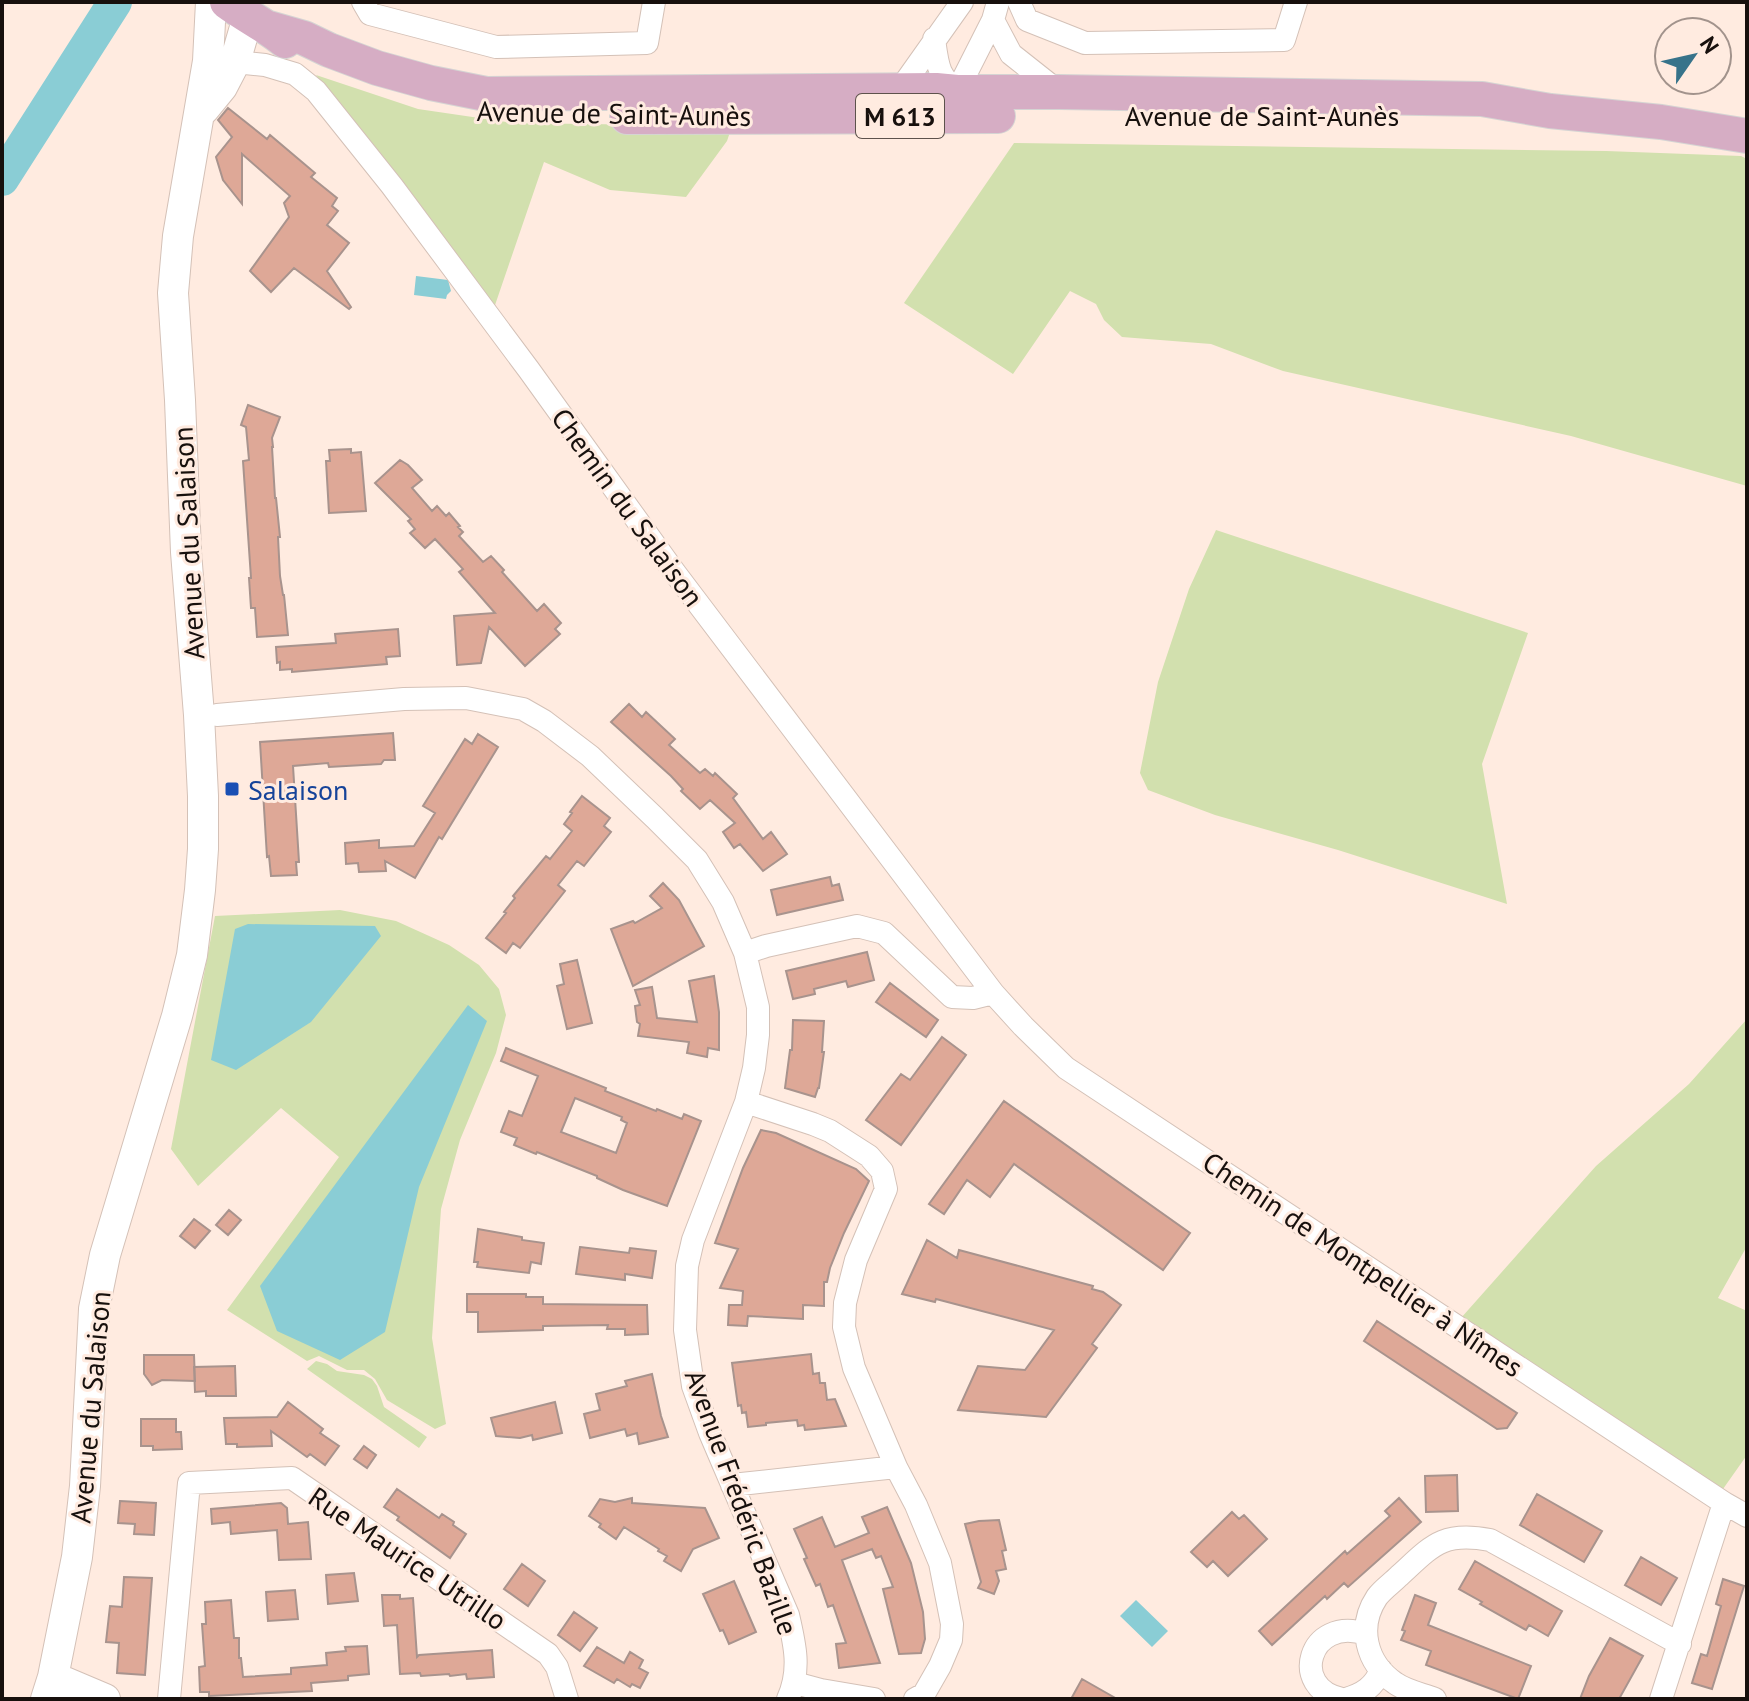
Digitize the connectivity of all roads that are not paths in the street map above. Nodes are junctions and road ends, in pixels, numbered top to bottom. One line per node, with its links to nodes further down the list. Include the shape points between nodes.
1 (211, 2): 10 (street)
2 (363, 2): 3 (street, via 370,14 496,47 647,43)
3 (654, 2)
4 (962, 2): 9 (street)
5 (1019, 2): 6 (street, via 1027,20 1085,43 1284,40)
6 (1296, 2)
7 (995, 11): 12 (street, via 1011,54); 13 (street)
8 (248, 16): 10 (street); 11 (main road, Avenue de Saint-Aunès / M 613, via 377,68 486,94); 13 (main road, Avenue de Saint-Aunès / M 613, via 321,65 373,87 480,113 651,117)
9 (934, 39): 11 (street); 13 (street)
10 (222, 62): 16 (street, Avenue du Salaison, via 198,117 173,293 180,400 206,572); 18 (street, Chemin du Salaison, via 265,65 295,74 316,91)
11 (894, 91): 13 (main road, Avenue de Saint-Aunès / M 613, via 936,90)
12 (1059, 92): 13 (main road, Avenue de Saint-Aunès / M 613); 14 (main road, Avenue de Saint-Aunès / M 613, via 1482,99)
13 (950, 104): 14 (main road, Avenue de Saint-Aunès / M 613, via 983,116)
14 (1550, 111): 15 (main road, Avenue de Saint-Aunès / M 613)
15 (1747, 136)
16 (208, 715): 17 (street, Avenue Frédéric Bazille, via 404,699 466,698 523,709 590,756 697,860); 27 (street, Avenue du Salaison, via 223,790 220,854 105,1255 94,1309 77,1557)
17 (745, 953): 18 (street, via 857,926 884,933 952,997); 19 (street, Avenue Frédéric Bazille, via 758,1007)
18 (993, 993): 22 (street, Chemin de Montpellier à Nîmes, via 1066,1068)
19 (746, 1102): 20 (street, via 830,1131 882,1171 886,1189 856,1260 844,1327 854,1368); 21 (street, Avenue Frédéric Bazille, via 693,1240 684,1317 693,1386)
20 (896, 1467): 21 (street); 33 (street, via 940,1563 952,1624 940,1666 924,1694)
21 (732, 1485): 28 (street, Avenue Frédéric Bazille, via 788,1615 796,1647)
22 (1724, 1503): 23 (street, Chemin de Montpellier à Nîmes); 25 (street)
23 (1747, 1516)
24 (1366, 1634): 25 (street, via 1368,1612 1379,1595 1434,1545 1469,1536 1490,1540); 26 (street); 34 (street, via 1338,1631 1321,1639 1313,1652 1312,1677 1331,1697)
25 (1680, 1644): 36 (street)
26 (1381, 1670): 34 (street, via 1370,1688); 35 (street, via 1397,1685)
27 (50, 1688): 29 (street)
28 (791, 1691): 32 (street)
29 (105, 1699)
30 (169, 1699): 31 (street, Rue Maurice Utrillo, via 189,1483 292,1478 548,1654)
31 (567, 1699)
32 (874, 1699)
33 (915, 1699)
34 (1344, 1699)
35 (1435, 1699)
36 (1661, 1699)

